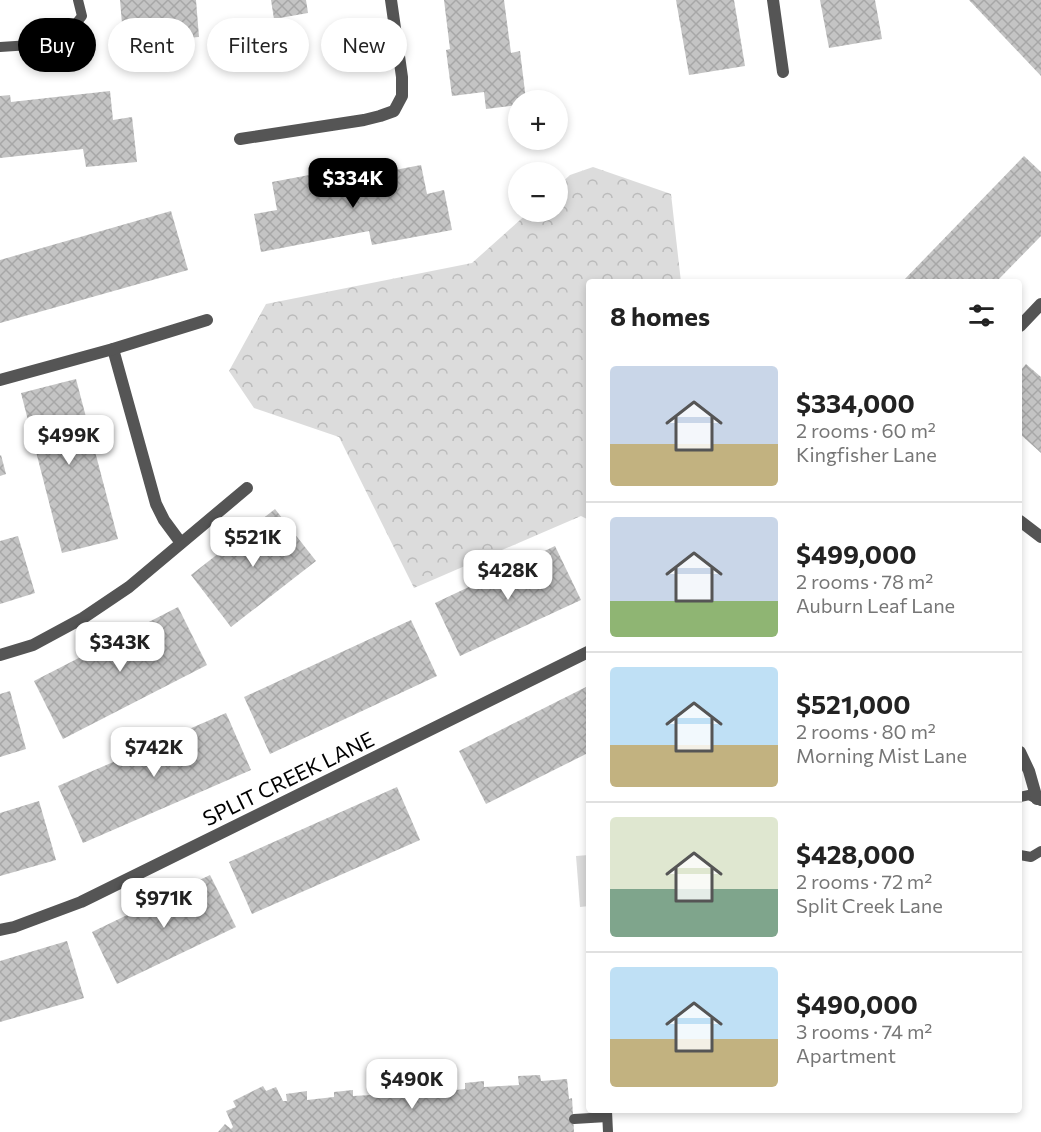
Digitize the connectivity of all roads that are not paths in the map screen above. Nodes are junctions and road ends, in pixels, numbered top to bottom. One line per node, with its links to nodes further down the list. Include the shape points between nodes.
1 (78, 0): 4 (lane, via 82,16 61,43)
2 (391, 0): 6 (street, via 402,77 402,96 394,111 364,120)
3 (773, 0): 5 (street)
4 (0, 47)
5 (783, 72)
6 (240, 139)
7 (1041, 304): 9 (street)
8 (207, 320): 10 (street)
9 (1022, 324)
10 (113, 349): 11 (street); 15 (street, via 156,504)
11 (0, 380)
12 (247, 488): 15 (street)
13 (1022, 523): 14 (street)
14 (1041, 537)
15 (181, 543): 17 (street, via 129,587 83,618 33,645)
16 (586, 653): 23 (street, SPLIT CREEK LANE, via 81,902)
17 (0, 655)
18 (1022, 756): 20 (street)
19 (1022, 797): 20 (lane)
20 (1039, 800)
21 (1041, 851): 22 (lane, via 1031,857)
22 (1022, 855)
23 (0, 930)
24 (607, 1113): 25 (lane); 26 (lane)
25 (574, 1119)
26 (608, 1132)

